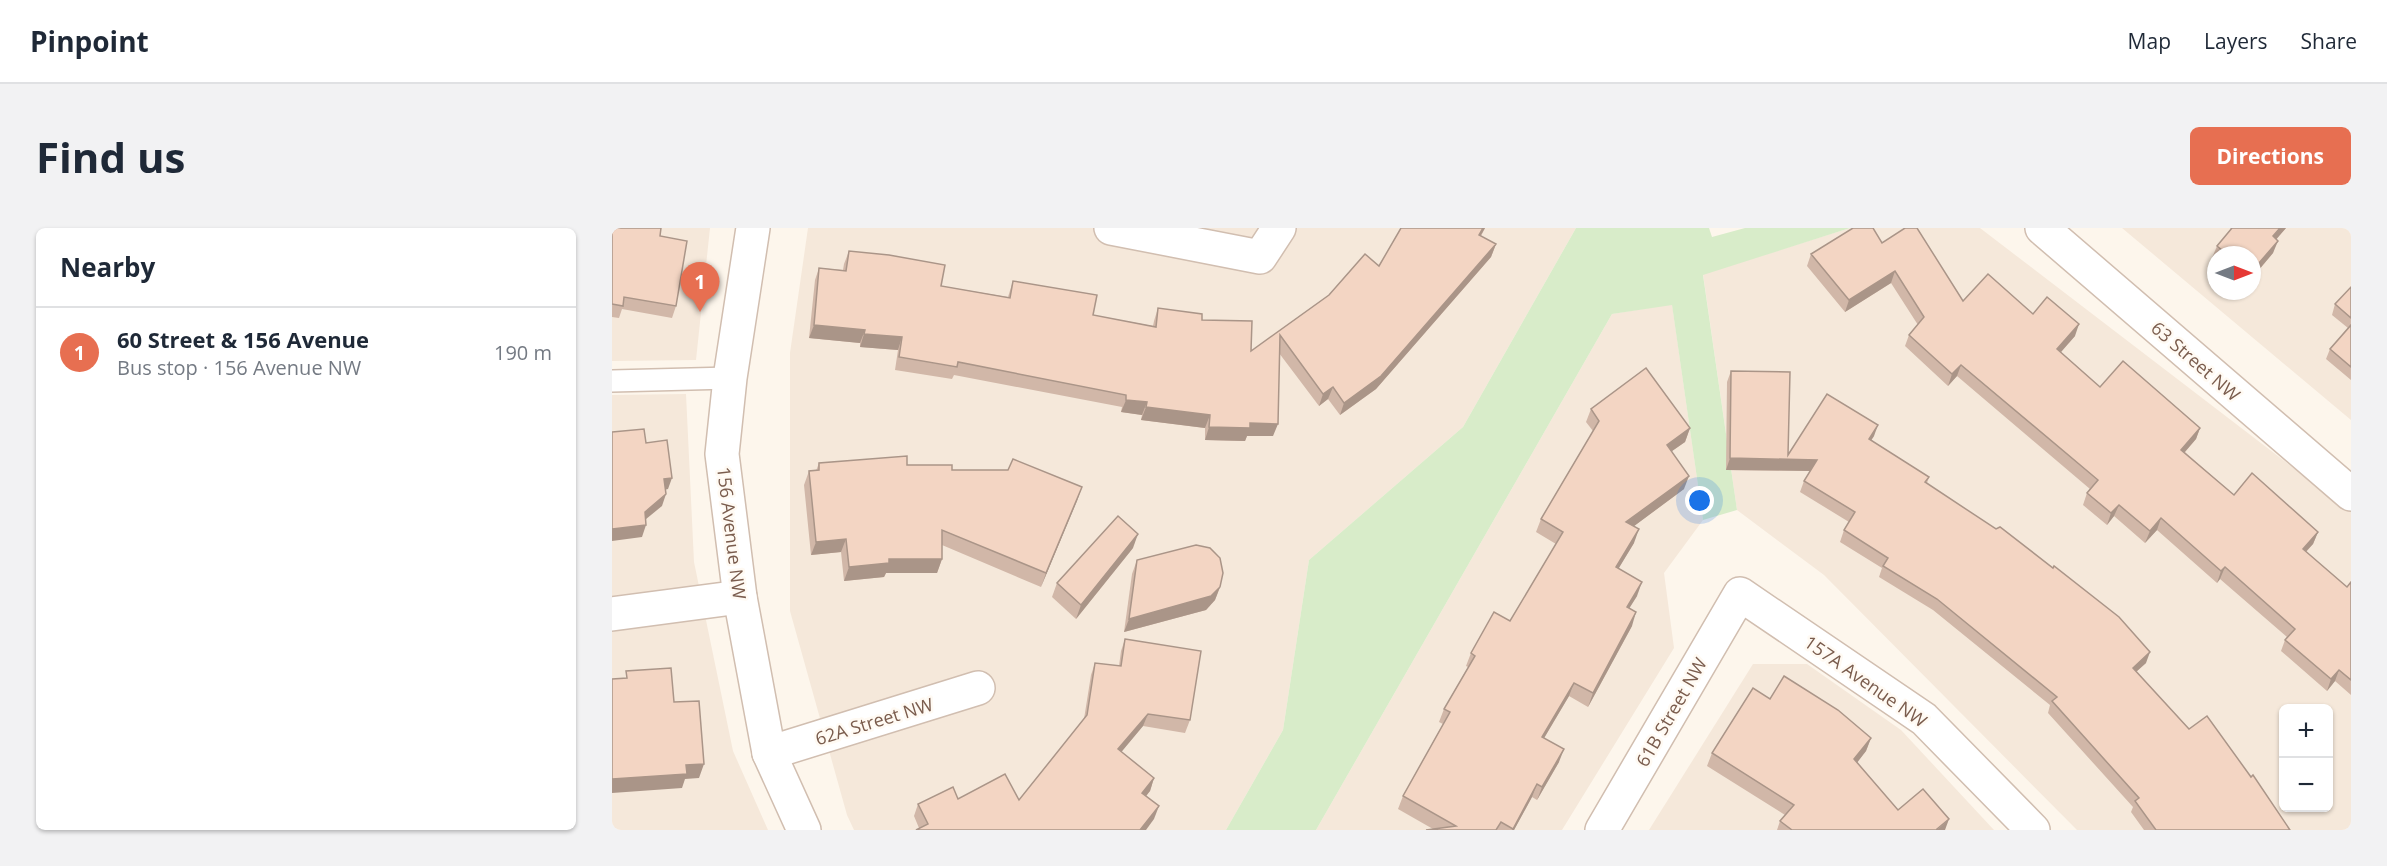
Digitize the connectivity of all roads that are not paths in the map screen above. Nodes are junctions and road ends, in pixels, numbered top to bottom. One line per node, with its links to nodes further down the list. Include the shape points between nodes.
1 (753, 228): 5 (street, 156 Avenue NW)
2 (1111, 228): 3 (street, via 1260,257)
3 (1279, 228)
4 (2042, 228): 7 (street, 63 Street NW)
5 (730, 378): 6 (lane); 9 (street, 156 Avenue NW, via 722,454)
6 (612, 381)
7 (2351, 494)
8 (1740, 594): 14 (street, 61B Street NW); 15 (street, 157A Avenue NW, via 1924,719)
9 (740, 597): 10 (street); 12 (street, 156 Avenue NW)
10 (612, 614)
11 (978, 688): 12 (street, 62A Street NW)
12 (769, 753): 13 (street, 156 Avenue NW)
13 (804, 830)
14 (1602, 830)
15 (2033, 830)

